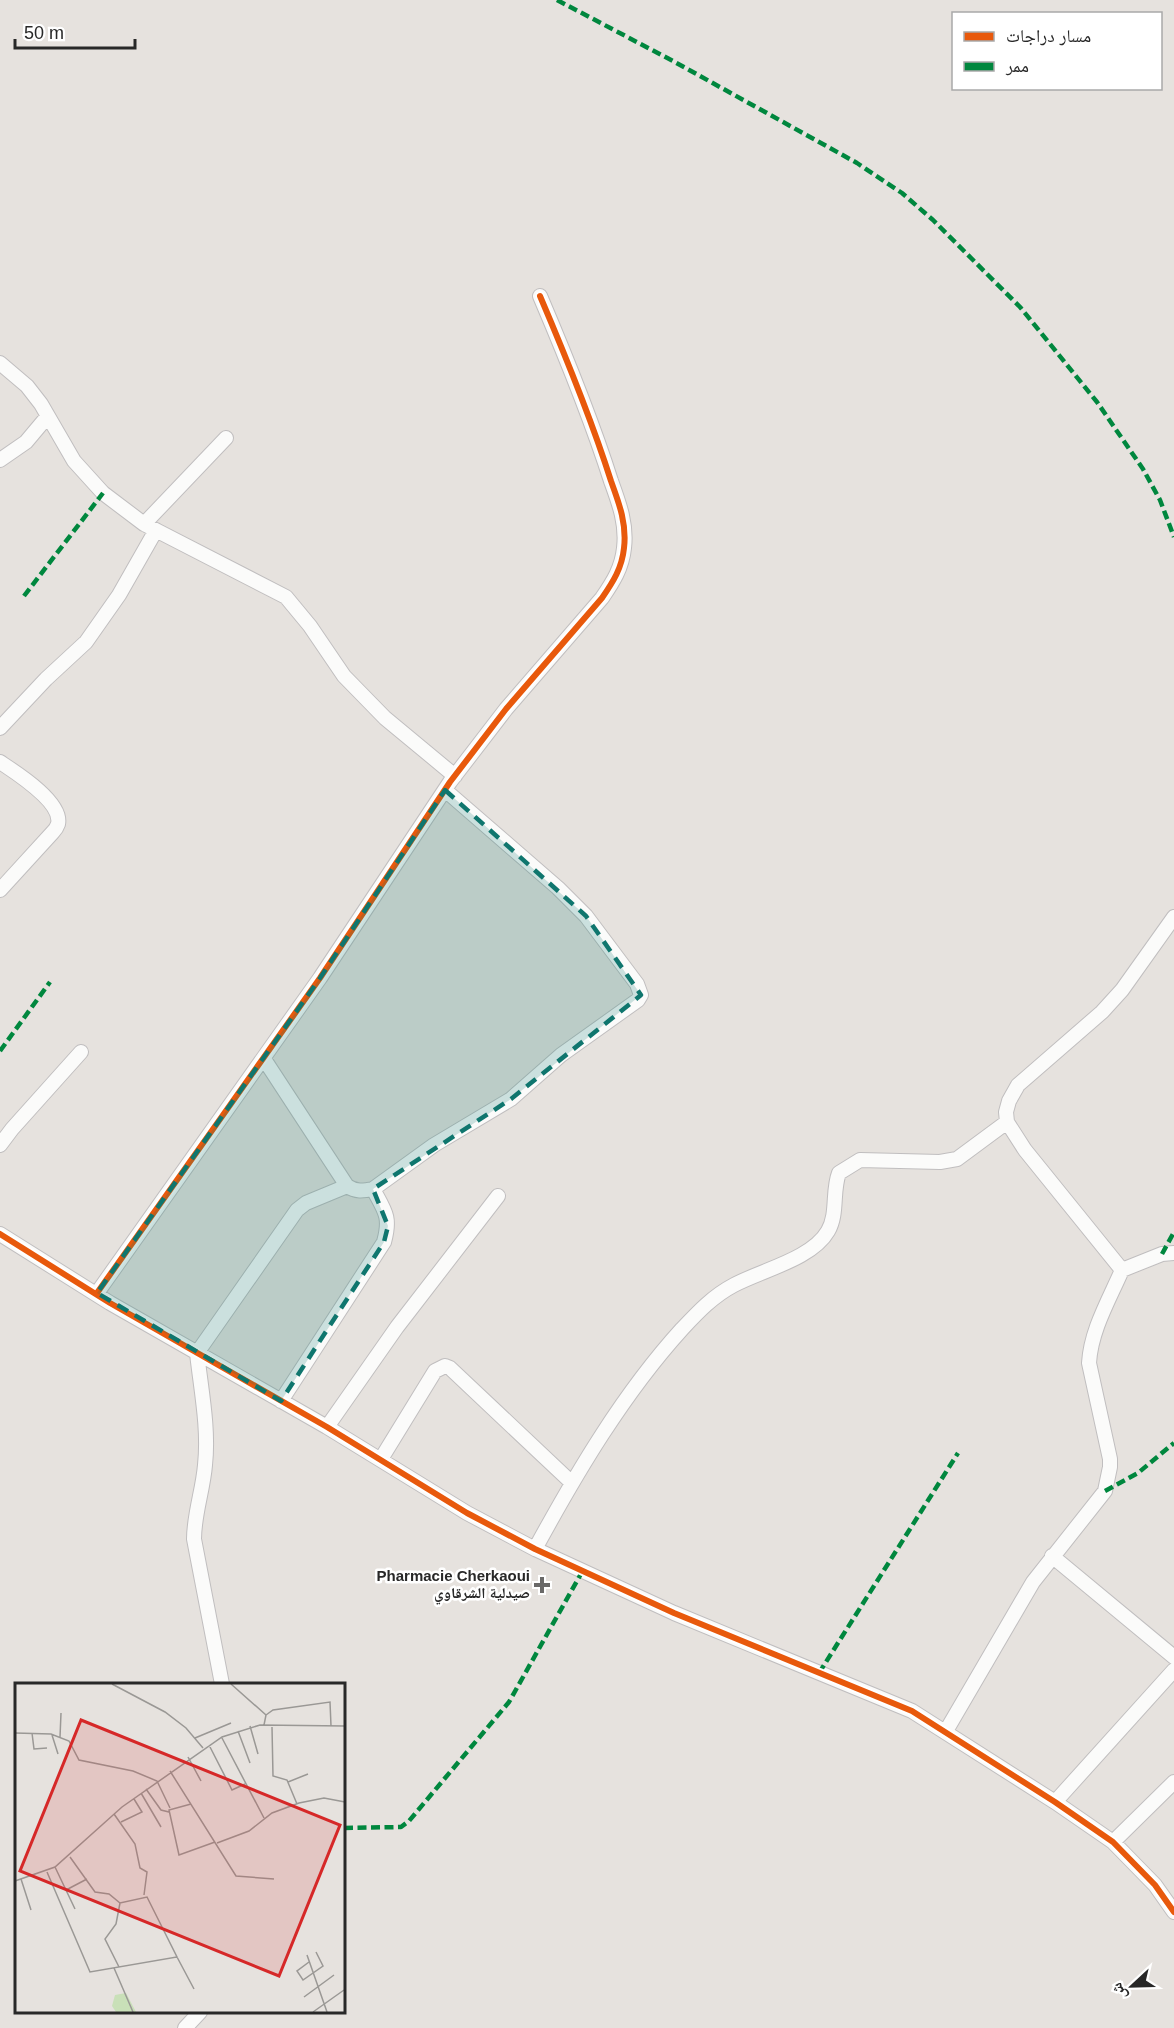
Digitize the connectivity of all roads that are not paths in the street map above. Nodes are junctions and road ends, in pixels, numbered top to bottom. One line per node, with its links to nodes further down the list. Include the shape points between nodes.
1 (540, 296): 9 (street, via 598,438 624,524 624,548 618,573 602,598 506,709)
2 (0, 363): 3 (street, via 27,386)
3 (47, 417): 5 (street, via 26,442); 6 (street, via 74,460 103,493)
4 (226, 438): 6 (street)
5 (0, 460)
6 (150, 527): 7 (street, via 119,595 92,634); 9 (street, via 286,597 344,676 385,718)
7 (0, 728)
8 (0, 762): 11 (street, via 50,802 58,823)
9 (455, 776): 10 (street)
10 (445, 790): 14 (street); 18 (street, via 586,916 637,984 641,995 561,1055 511,1099 434,1145)
11 (0, 890)
12 (1174, 917): 15 (street, via 1102,1012 1018,1085 1009,1101)
13 (81, 1052): 16 (street)
14 (264, 1059): 17 (street); 23 (street)
15 (1007, 1122): 22 (street); 28 (street, via 957,1159 860,1160 839,1173 832,1219 817,1244 711,1299 632,1389)
16 (0, 1145)
17 (347, 1186): 18 (street, via 354,1191); 24 (street, via 297,1210)
18 (373, 1189): 25 (street, via 388,1226 384,1242)
19 (498, 1196): 26 (street)
20 (0, 1234): 23 (street)
21 (1174, 1253): 22 (street)
22 (1122, 1270): 30 (street, via 1090,1347 1089,1363 1110,1459 1105,1491)
23 (97, 1293): 24 (street)
24 (196, 1353): 25 (street); 33 (street, via 207,1440 194,1539)
25 (281, 1401): 26 (street)
26 (327, 1426): 27 (street)
27 (381, 1459): 28 (street, via 435,1371 445,1366); 29 (street, via 467,1513)
28 (572, 1484): 29 (street)
29 (535, 1549): 34 (street, via 674,1613 912,1711)
30 (1052, 1556): 31 (street); 34 (street)
31 (1174, 1657)
32 (1172, 1677): 36 (street)
33 (222, 1683)
34 (946, 1731): 36 (street)
35 (1174, 1782): 37 (street)
36 (1055, 1802): 37 (street)
37 (1113, 1842): 38 (street, via 1155,1885)
38 (1174, 1912)
39 (199, 2013): 40 (street)
40 (185, 2028)

